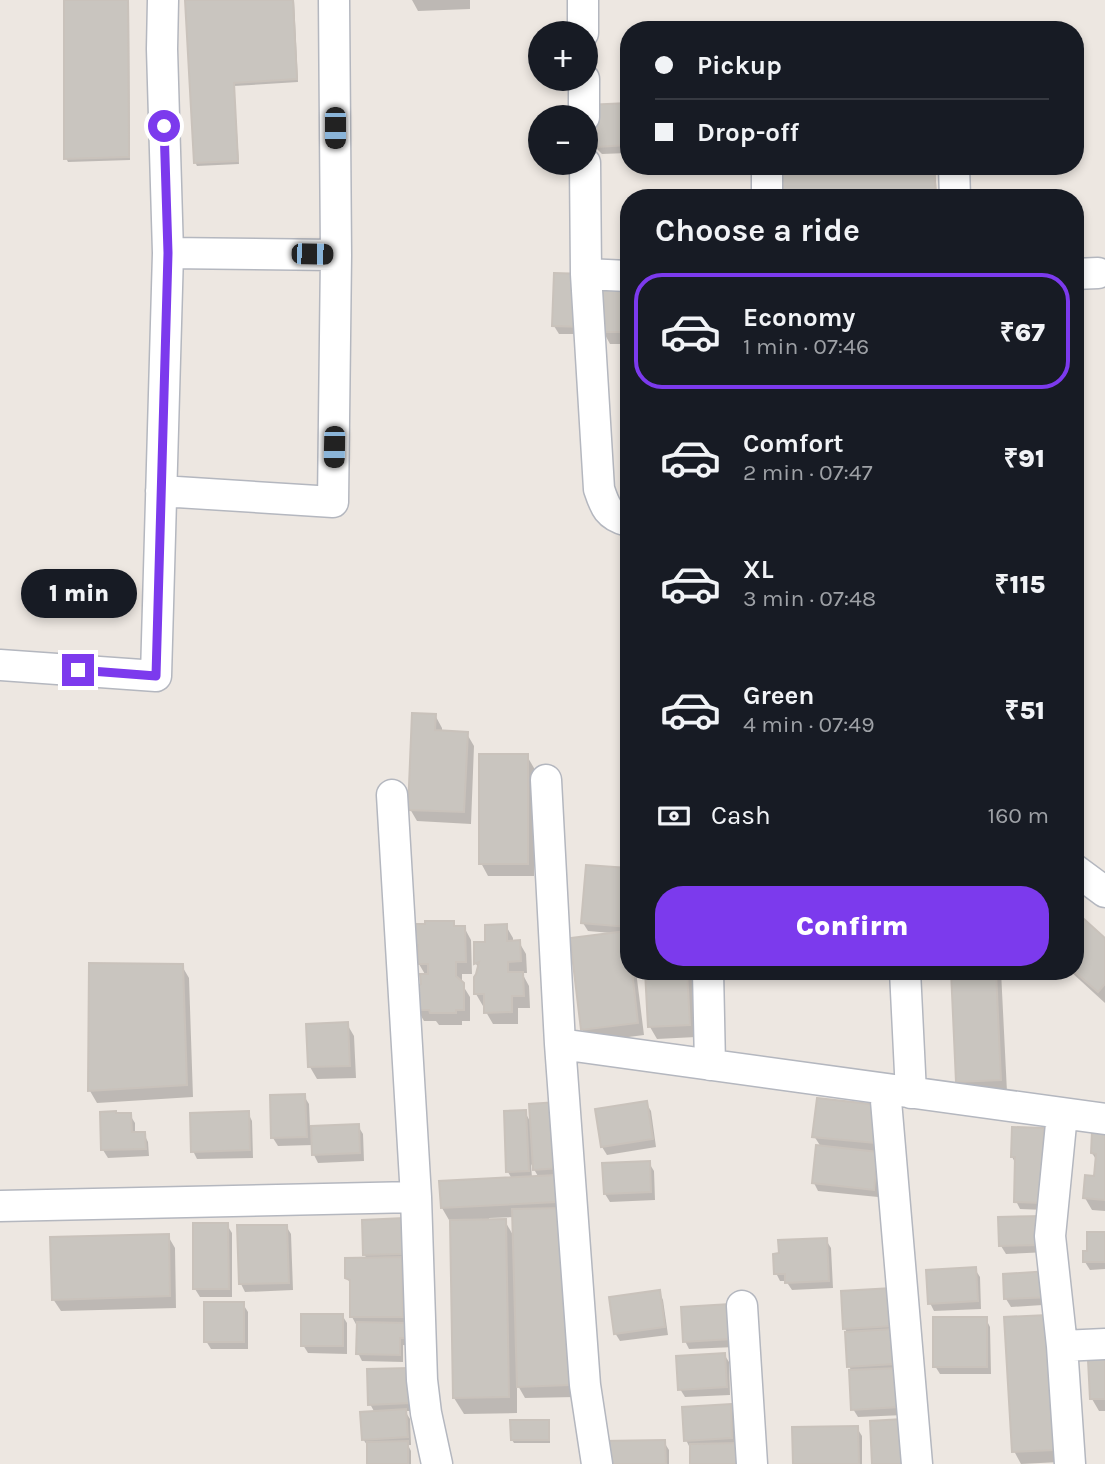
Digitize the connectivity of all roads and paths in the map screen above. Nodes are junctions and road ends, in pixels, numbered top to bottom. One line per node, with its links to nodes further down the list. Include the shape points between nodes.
1 (163, 0): 6 (street)
2 (334, 0): 7 (street)
3 (583, 0): 4 (street)
4 (583, 21)
5 (585, 175): 8 (street)
6 (168, 253): 7 (street); 10 (street)
7 (336, 255): 10 (street, via 333,502)
8 (586, 274): 9 (street); 11 (street, via 599,489 610,514)
9 (620, 275)
10 (161, 491): 12 (street, via 156,676)
11 (620, 518)
12 (0, 665)
13 (546, 779): 19 (street)
14 (392, 794): 24 (street)
15 (1084, 876): 16 (street)
16 (1105, 892)
17 (708, 980): 20 (street)
18 (904, 980): 21 (street)
19 (560, 1044): 20 (street); 30 (street, via 585,1385)
20 (710, 1065): 21 (street)
21 (898, 1091): 22 (street); 32 (street)
22 (1062, 1114): 23 (street); 28 (street, via 1050,1236)
23 (1105, 1119)
24 (416, 1197): 25 (street); 29 (street, via 422,1380)
25 (0, 1206)
26 (742, 1306): 31 (street)
27 (1105, 1344): 28 (street)
28 (1062, 1346): 33 (street)
29 (437, 1464)
30 (597, 1464)
31 (752, 1464)
32 (917, 1464)
33 (1070, 1464)

